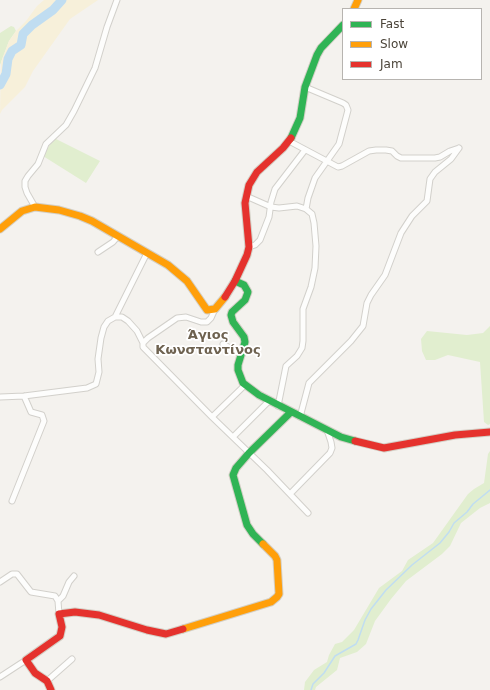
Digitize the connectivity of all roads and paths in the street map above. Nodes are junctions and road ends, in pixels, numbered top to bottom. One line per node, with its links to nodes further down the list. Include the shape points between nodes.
1 (117, 0): 8 (street, via 95,68 74,111 66,124 46,144 38,164 26,181 27,193)
2 (342, 26): 3 (street, via 319,51)
3 (305, 87): 4 (street, via 300,118); 6 (street, via 343,103 347,108 339,144)
4 (289, 141): 5 (street); 7 (street, via 254,176)
5 (305, 150): 6 (street); 9 (street, via 277,186)
6 (327, 162): 10 (street, via 313,183); 29 (street, via 342,166 369,151 382,150 392,151 401,158 435,158 459,148 430,179 426,201 401,233 385,274 367,303 363,326 310,383)
7 (246, 196): 9 (street); 13 (street)
8 (35, 207): 11 (street, via 22,211); 12 (street, via 80,216)
9 (271, 207): 10 (street, via 297,206); 13 (street, via 260,240)
10 (306, 209): 26 (street, via 312,214 314,223 315,268 303,309 302,348 286,366)
11 (0, 229)
12 (118, 236): 14 (street); 15 (street)
13 (248, 247): 16 (street)
14 (98, 252)
15 (147, 253): 17 (street, via 178,272 192,287 207,310); 18 (street)
16 (235, 281): 17 (street); 21 (street, via 248,292 245,300 231,315 244,337)
17 (215, 310): 19 (street, via 207,322 186,317 177,318)
18 (115, 317): 19 (street, via 122,317 128,321); 23 (street, via 108,321 100,338 96,384 87,388)
19 (143, 343): 28 (street, via 144,350)
20 (223, 344): 21 (street)
21 (242, 355): 22 (street, via 238,370)
22 (245, 385): 25 (street); 28 (street)
23 (24, 396): 24 (street); 35 (street, via 31,412 42,415 44,421)
24 (0, 397)
25 (269, 401): 26 (street); 32 (street)
26 (278, 406): 27 (street)
27 (291, 412): 29 (street); 33 (street)
28 (212, 417): 32 (street)
29 (300, 417): 30 (street)
30 (327, 430): 31 (street, via 360,443 384,448 455,434); 34 (street, via 332,448 330,453)
31 (490, 432)
32 (233, 437): 33 (street)
33 (249, 453): 34 (street); 40 (street, via 236,468 233,478 247,525 277,560 279,594 274,600 166,634 99,615 75,612)
34 (290, 494): 36 (street)
35 (12, 501)
36 (308, 513)
37 (74, 576): 39 (street)
38 (0, 582): 39 (street, via 12,574 17,574 28,591 52,595)
39 (58, 601): 40 (street)
40 (60, 614): 42 (street, via 60,636)
41 (72, 659): 44 (street)
42 (26, 660): 43 (street); 44 (street, via 35,673)
43 (0, 677)
44 (47, 681): 45 (street)
45 (51, 690)

